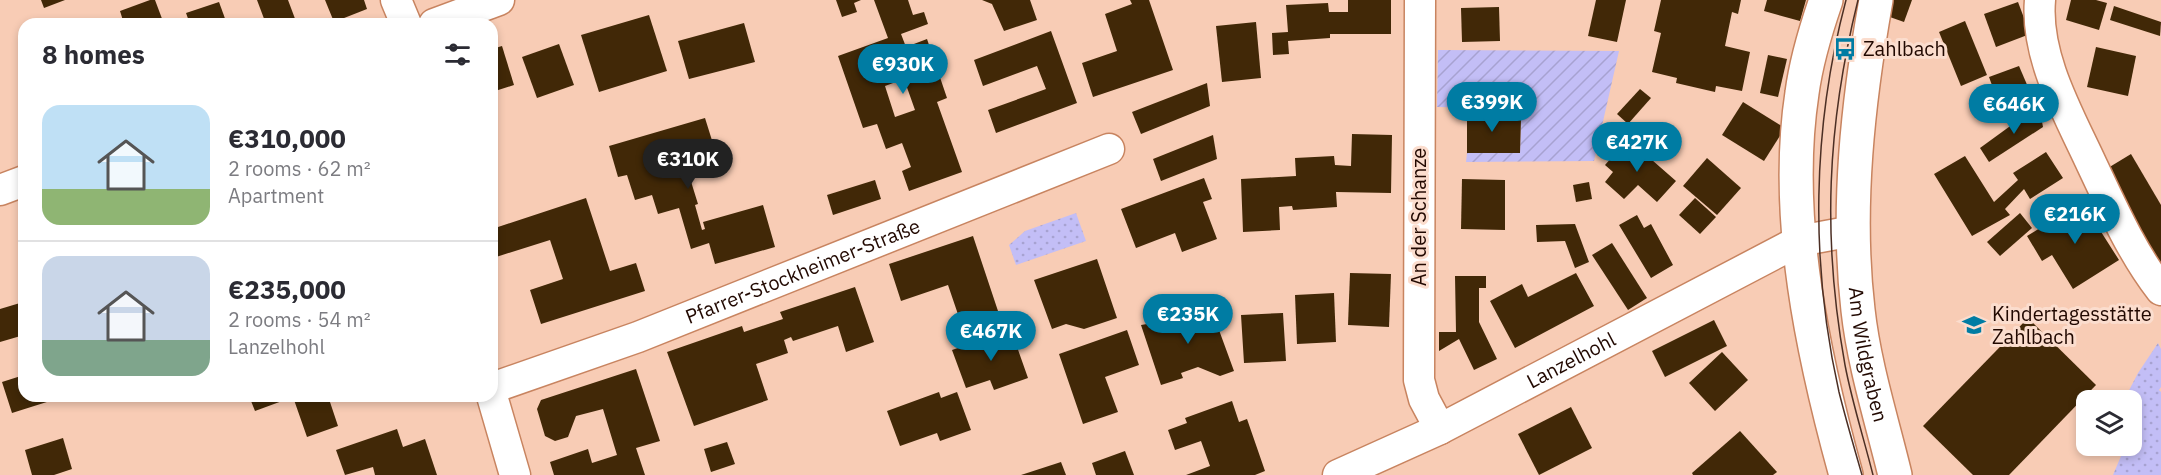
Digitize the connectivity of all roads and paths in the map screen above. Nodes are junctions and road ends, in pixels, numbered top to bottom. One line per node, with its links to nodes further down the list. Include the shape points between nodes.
1 (396, 0): 7 (street)
2 (499, 0): 8 (street)
3 (1420, 0): 17 (street, An der Schanze, via 1419,380)
4 (1826, 0): 13 (street, via 1802,91 1796,157)
5 (1876, 0): 12 (street, Am Wildgraben, via 1859,128)
6 (2040, 0): 14 (street, via 2042,37 2063,99 2116,214)
7 (404, 18)
8 (450, 18)
9 (1109, 149): 15 (street, Pfarrer-Stockheimer-Straße, via 638,337)
10 (18, 183): 11 (street)
11 (0, 190)
12 (1853, 231): 13 (street); 21 (street, Am Wildgraben, via 1866,358)
13 (1799, 241): 17 (street, Lanzelhohl); 20 (street, via 1820,373)
14 (2161, 290)
15 (498, 386)
16 (494, 402): 18 (street)
17 (1440, 429): 19 (street, Lanzelhohl)
18 (515, 475)
19 (1338, 475)
20 (1846, 475)
21 (1895, 475)

